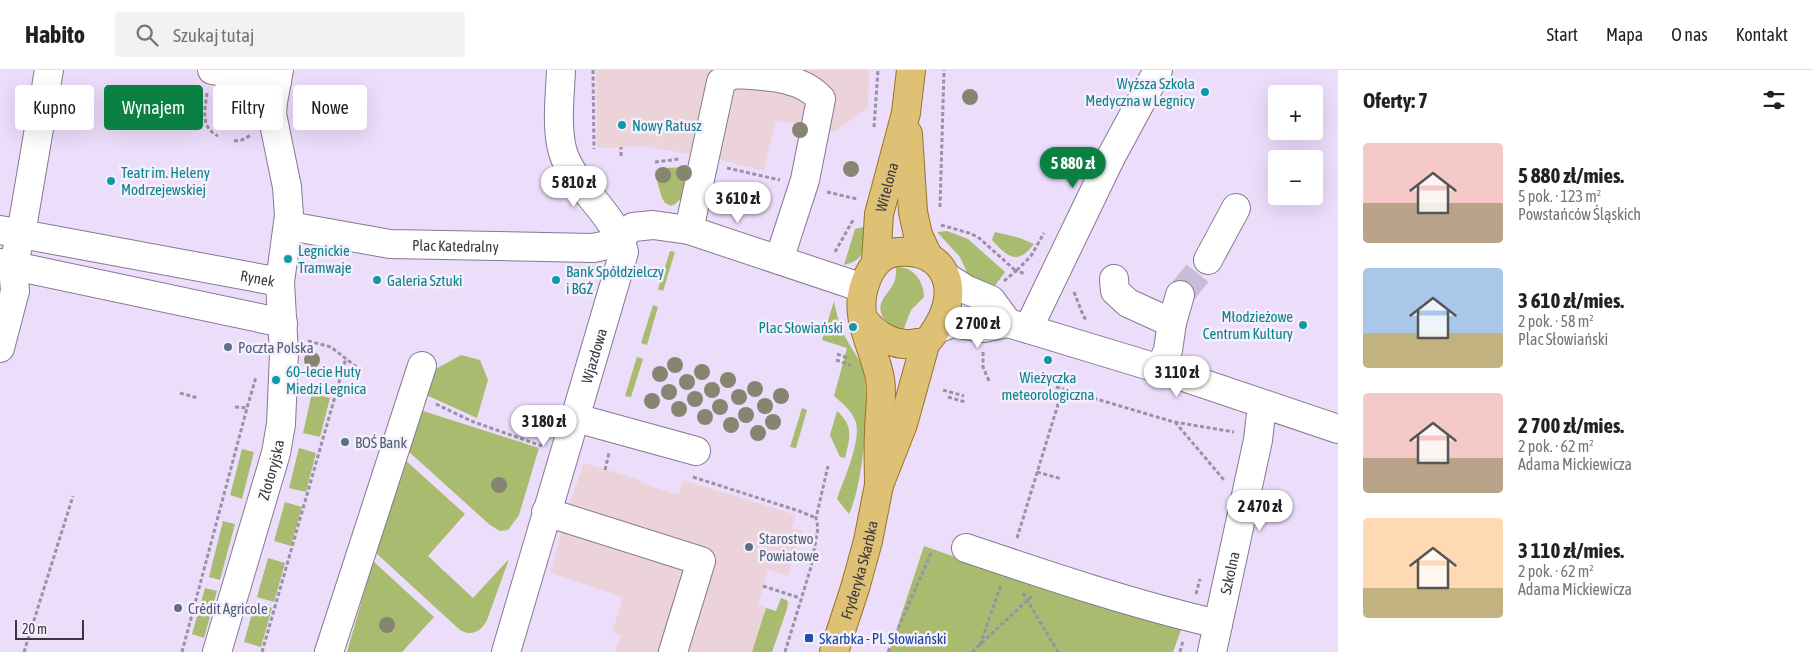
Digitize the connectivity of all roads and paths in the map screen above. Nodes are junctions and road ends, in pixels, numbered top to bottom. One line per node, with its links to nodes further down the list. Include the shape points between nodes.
1 (49, 70): 25 (street)
2 (212, 70): 9 (street, Rynek)
3 (561, 70): 26 (street, via 560,136 566,159)
4 (593, 70): 17 (path)
5 (878, 70): 10 (path)
6 (911, 70): 12 (main road, Witelona)
7 (944, 70): 20 (path)
8 (1158, 70): 39 (street)
9 (278, 75): 22 (street, Rynek, via 272,114 287,187)
10 (877, 97)
11 (204, 112): 14 (path, via 208,128)
12 (906, 113): 27 (main road, Witelona, via 913,212 918,235); 30 (main road, Witelona, via 881,204)
13 (254, 131): 15 (path, via 246,139)
14 (218, 136)
15 (234, 141)
16 (621, 146): 18 (path)
17 (594, 149)
18 (621, 156)
19 (1236, 208): 29 (street)
20 (940, 215)
21 (940, 224): 24 (path, via 978,238 1016,272 1031,256)
22 (289, 226): 26 (street, Plac Katedralny, via 390,244 593,248); 34 (street, Rynek)
23 (689, 230): 26 (street, via 653,225 633,227); 28 (street); 28 (street, via 721,82 732,74 791,81 807,87 821,99 805,180)
24 (1045, 231)
25 (11, 232): 31 (street); 34 (street, Rynek)
26 (621, 239): 62 (street, Wjazdowa, via 624,252)
27 (928, 256): 30 (main road, via 907,251 890,253); 32 (main road, via 938,263)
28 (778, 260): 35 (street)
29 (1208, 260)
30 (876, 262): 35 (main road)
31 (9, 271): 40 (street); 42 (street, via 15,291)
32 (948, 278): 39 (street, via 991,300); 41 (main road, via 943,315)
33 (1114, 279): 38 (street, via 1114,292 1128,303)
34 (280, 282): 40 (street, Złotoryjska)
35 (864, 288): 37 (main road)
36 (1180, 295): 38 (street)
37 (864, 320): 41 (main road, via 887,340 912,344); 74 (main road, Fryderyka Skarbka, via 880,380)
38 (1172, 323): 48 (street, via 1168,350)
39 (1018, 326): 41 (street, via 983,328 952,323); 48 (street)
40 (283, 328): 43 (path, via 332,347); 90 (street, Złotoryjska, via 279,439)
41 (932, 335): 74 (main road, Fryderyka Skarbka)
42 (0, 348)
43 (346, 358): 47 (path); 91 (path)
44 (836, 360): 46 (path)
45 (422, 366): 53 (street)
46 (852, 366)
47 (359, 368)
48 (1160, 369): 59 (street)
49 (257, 375): 61 (path)
50 (1056, 387): 51 (path)
51 (1062, 388): 63 (path); 71 (path)
52 (943, 390): 55 (path)
53 (413, 392): 67 (path, via 471,421); 92 (street)
54 (180, 393): 57 (path)
55 (964, 396)
56 (948, 397): 58 (path)
57 (198, 398)
58 (965, 402)
59 (1262, 405): 64 (street); 65 (street, Szkolna)
60 (235, 406): 61 (path)
61 (247, 408): 89 (path)
62 (576, 418): 67 (street, Wjazdowa); 68 (street)
63 (1174, 422): 65 (path, via 1238,433); 73 (path)
64 (1338, 429)
65 (1258, 440): 85 (street, Szkolna)
66 (602, 449): 70 (path, via 609,451)
67 (564, 454): 76 (street, Wjazdowa)
68 (691, 463): 77 (path)
69 (828, 466): 77 (path)
70 (605, 470)
71 (1037, 472): 72 (path); 80 (path)
72 (1062, 479)
73 (1226, 482)
74 (879, 485): 96 (main road, Fryderyka Skarbka, via 868,541)
75 (73, 496): 88 (path)
76 (546, 512): 93 (street, Wjazdowa); 94 (street, via 701,561)
77 (816, 518): 83 (path, via 818,528 811,566)
78 (966, 548): 80 (street)
79 (931, 553): 87 (path)
80 (1009, 562): 81 (street); 84 (path); 86 (path)
81 (1050, 576): 84 (path); 85 (street)
82 (763, 586): 83 (path)
83 (800, 598): 95 (path)
84 (1027, 602): 86 (path); 99 (path)
85 (1218, 624): 100 (street, Szkolna)
86 (980, 645): 98 (path)
87 (888, 650): 97 (path)
88 (24, 652)
89 (182, 652)
90 (217, 652)
91 (262, 652)
92 (330, 652)
93 (506, 652)
94 (673, 652)
95 (785, 652)
96 (834, 652)
97 (894, 652)
98 (972, 652)
99 (1058, 652)
100 (1212, 652)

